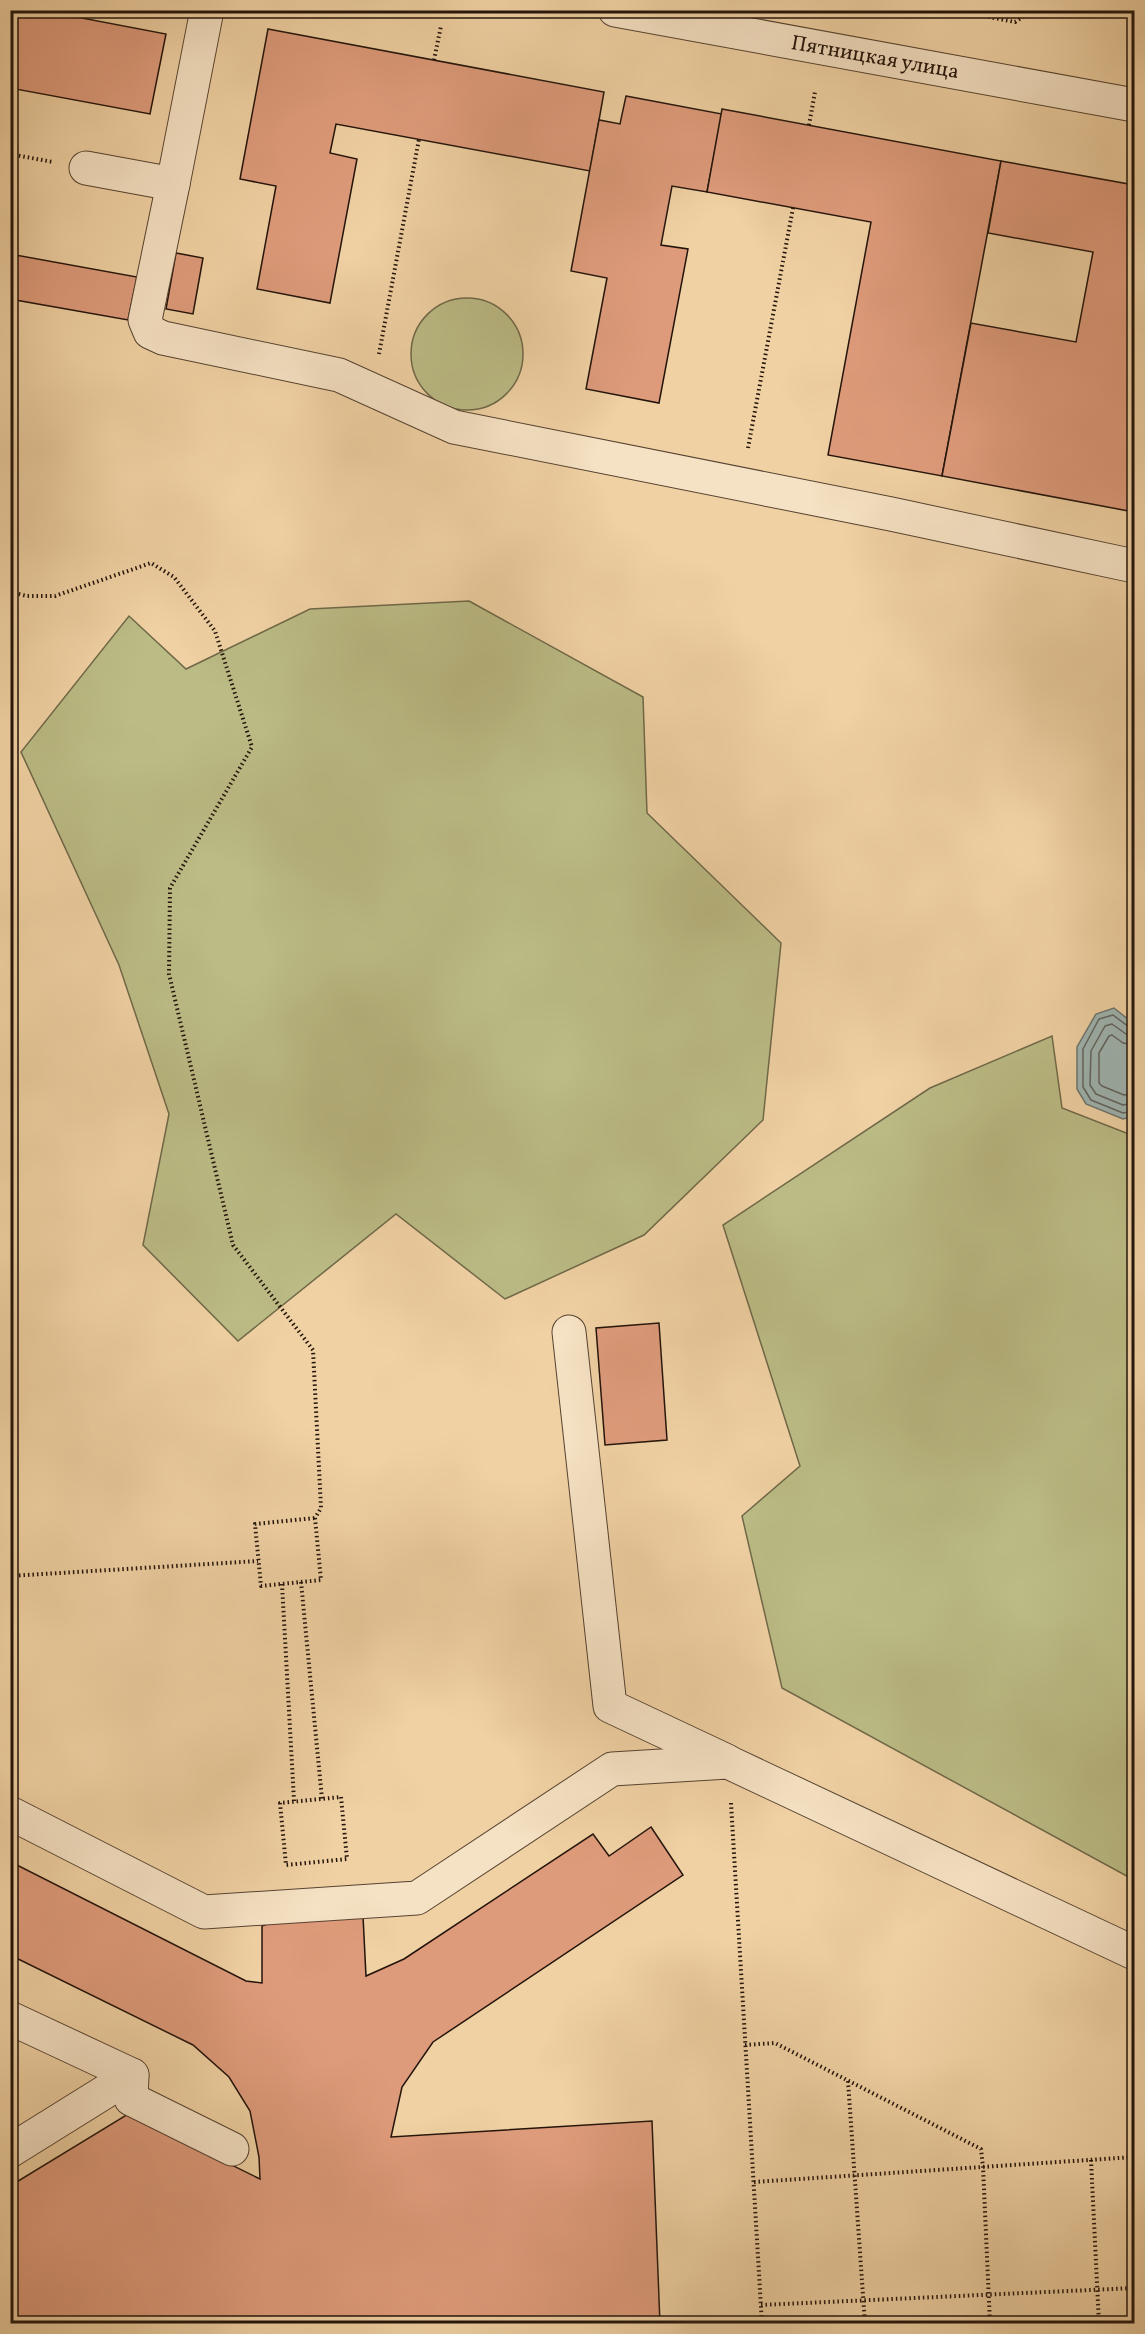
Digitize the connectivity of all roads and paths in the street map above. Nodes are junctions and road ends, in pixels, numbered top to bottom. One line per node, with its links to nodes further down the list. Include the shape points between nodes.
1 (207, 10): 13 (street)
2 (615, 10): 8 (street, Пятницкая улица)
3 (953, 10): 4 (path, via 1015,22)
4 (1033, 10)
5 (441, 26): 6 (path)
6 (434, 60)
7 (814, 92): 9 (path)
8 (1134, 105)
9 (809, 125)
10 (419, 139): 15 (path)
11 (10, 154): 12 (path)
12 (86, 168): 13 (street)
13 (173, 184): 15 (street, via 141,300 150,332 339,375)
14 (793, 208): 16 (path)
15 (373, 390): 16 (street, via 454,427)
16 (741, 484): 17 (street)
17 (1134, 566)
18 (10, 592): 20 (path, via 55,596 151,563 174,577 215,631 252,747 170,888 169,974 233,1245 313,1350 321,1508)
19 (569, 1332): 25 (street, via 610,1706)
20 (315, 1518): 21 (path, via 255,1524); 23 (path, via 321,1580)
21 (258, 1561): 22 (path); 24 (path, via 261,1586)
22 (10, 1576)
23 (301, 1582): 24 (path); 26 (path)
24 (282, 1584): 27 (path)
25 (728, 1762): 28 (street, via 612,1769 417,1898 204,1911); 29 (street); 31 (path)
26 (322, 1799): 27 (path); 27 (path, via 341,1797 347,1859 286,1865 280,1803)
27 (294, 1802)
28 (10, 1813)
29 (1134, 1953)
30 (10, 2018): 32 (street)
31 (745, 2045): 33 (path, via 775,2043); 40 (path)
32 (132, 2075): 34 (street, via 131,2099); 35 (street)
33 (848, 2081): 38 (path, via 981,2149); 39 (path)
34 (232, 2149)
35 (10, 2151)
36 (1134, 2157): 37 (path)
37 (1091, 2160): 38 (path); 42 (path)
38 (983, 2167): 39 (path); 43 (path)
39 (855, 2175): 40 (path); 44 (path)
40 (754, 2182): 45 (path)
41 (1134, 2288): 42 (path)
42 (1098, 2290): 43 (path); 49 (path)
43 (989, 2295): 44 (path); 48 (path)
44 (864, 2300): 45 (path); 47 (path)
45 (761, 2305): 46 (path)
46 (762, 2324)
47 (865, 2324)
48 (990, 2324)
49 (1099, 2324)

